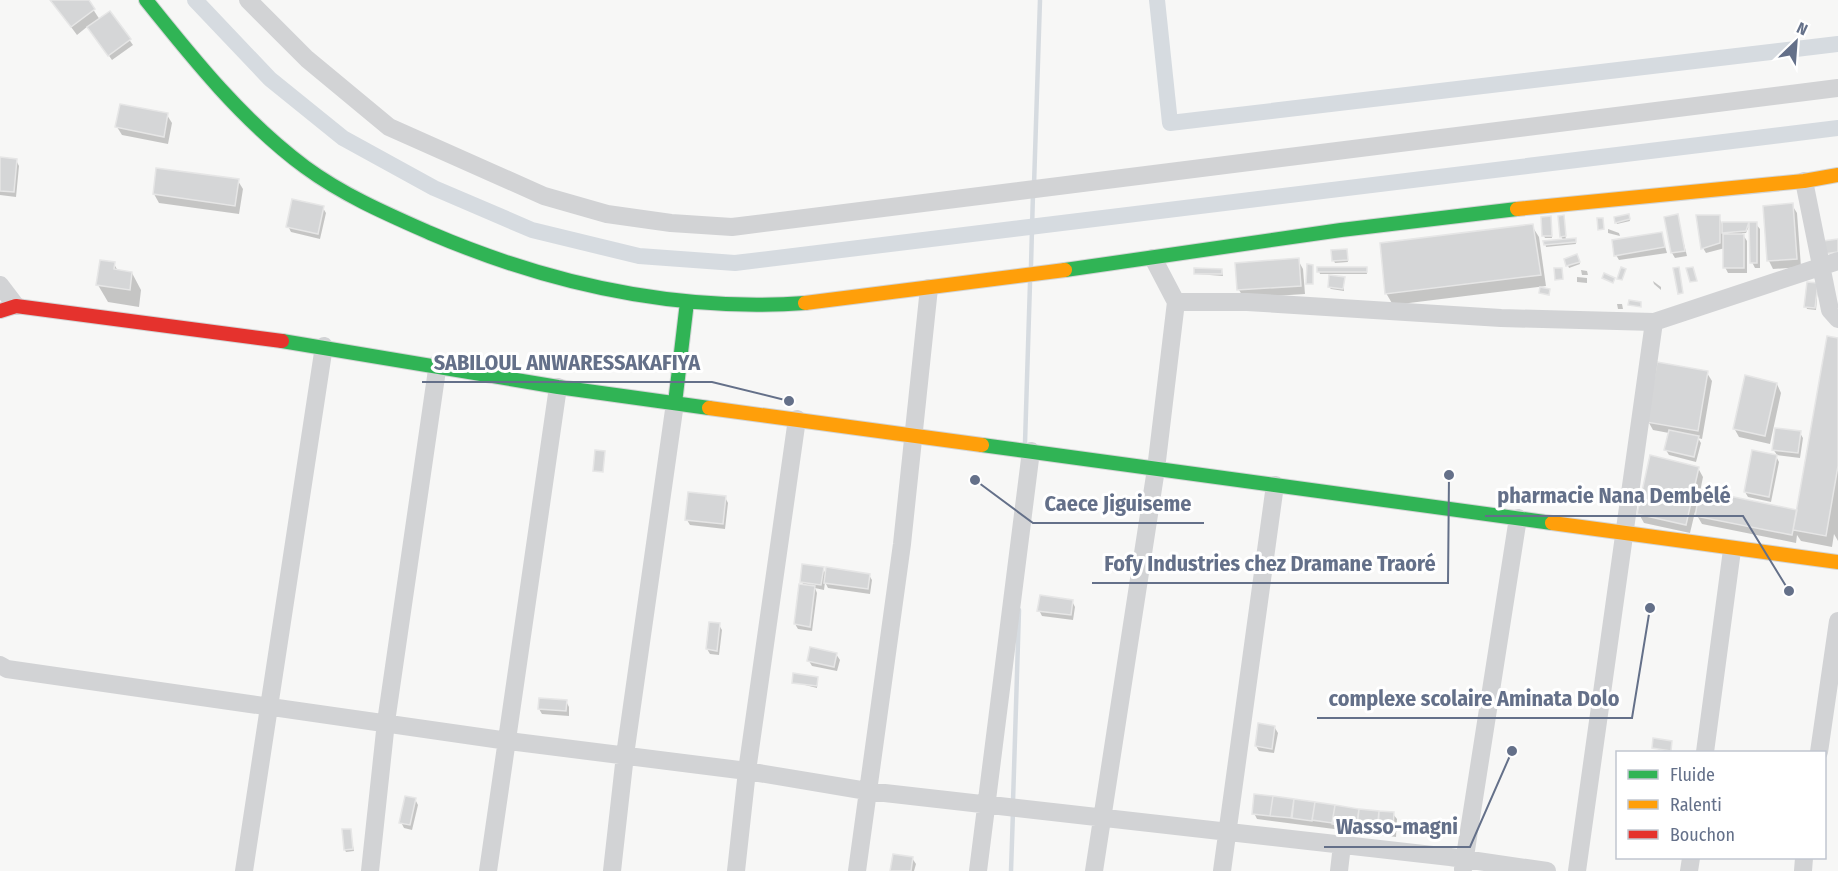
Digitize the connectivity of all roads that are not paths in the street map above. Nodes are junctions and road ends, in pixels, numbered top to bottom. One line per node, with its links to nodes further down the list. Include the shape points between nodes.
1 (146, 0): 11 (street, via 237,108 306,168 384,213 473,253 555,279 624,295)
2 (248, 0): 3 (street, via 308,59 389,127 544,196 607,214 732,227)
3 (1838, 88)
4 (1838, 175): 5 (street)
5 (1804, 180): 6 (street, via 1403,220); 8 (street)
6 (1153, 258): 10 (street); 12 (street)
7 (1838, 261): 8 (street)
8 (1820, 266): 14 (street, via 1830,310); 15 (street)
9 (0, 285): 13 (street)
10 (929, 288): 11 (street, via 794,304); 21 (street)
11 (687, 302): 19 (street)
12 (1176, 302): 15 (street); 23 (street)
13 (8, 308): 16 (street)
14 (1838, 319)
15 (1654, 322): 26 (street)
16 (324, 346): 17 (street); 31 (street)
17 (438, 363): 18 (street); 32 (street)
18 (558, 387): 19 (street); 33 (street)
19 (675, 403): 20 (street); 36 (street)
20 (797, 419): 21 (street); 37 (street)
21 (913, 434): 22 (street); 38 (street, via 902,543)
22 (1031, 451): 23 (street); 39 (street)
23 (1156, 469): 24 (street); 40 (street)
24 (1275, 485): 25 (street); 41 (street)
25 (1518, 518): 26 (street); 43 (street)
26 (1623, 532): 27 (street); 55 (street)
27 (1732, 550): 28 (street); 34 (street)
28 (1838, 562)
29 (1838, 621): 35 (street)
30 (2, 673): 31 (street)
31 (269, 706): 32 (street); 44 (street)
32 (386, 722): 33 (street); 45 (street)
33 (508, 741): 36 (street); 46 (street)
34 (1705, 751)
35 (1819, 751)
36 (626, 754): 37 (street); 47 (street)
37 (747, 771): 38 (street); 48 (street)
38 (867, 791): 39 (street); 49 (street)
39 (985, 804): 40 (street); 50 (street)
40 (1101, 818): 41 (street); 51 (street)
41 (1226, 832): 42 (street); 52 (street)
42 (1342, 845): 43 (street); 53 (street)
43 (1464, 865): 54 (street)
44 (244, 871)
45 (370, 871)
46 (488, 871)
47 (612, 871)
48 (736, 871)
49 (857, 871)
50 (978, 871)
51 (1094, 871)
52 (1222, 871)
53 (1339, 871)
54 (1547, 871)
55 (1577, 871)

